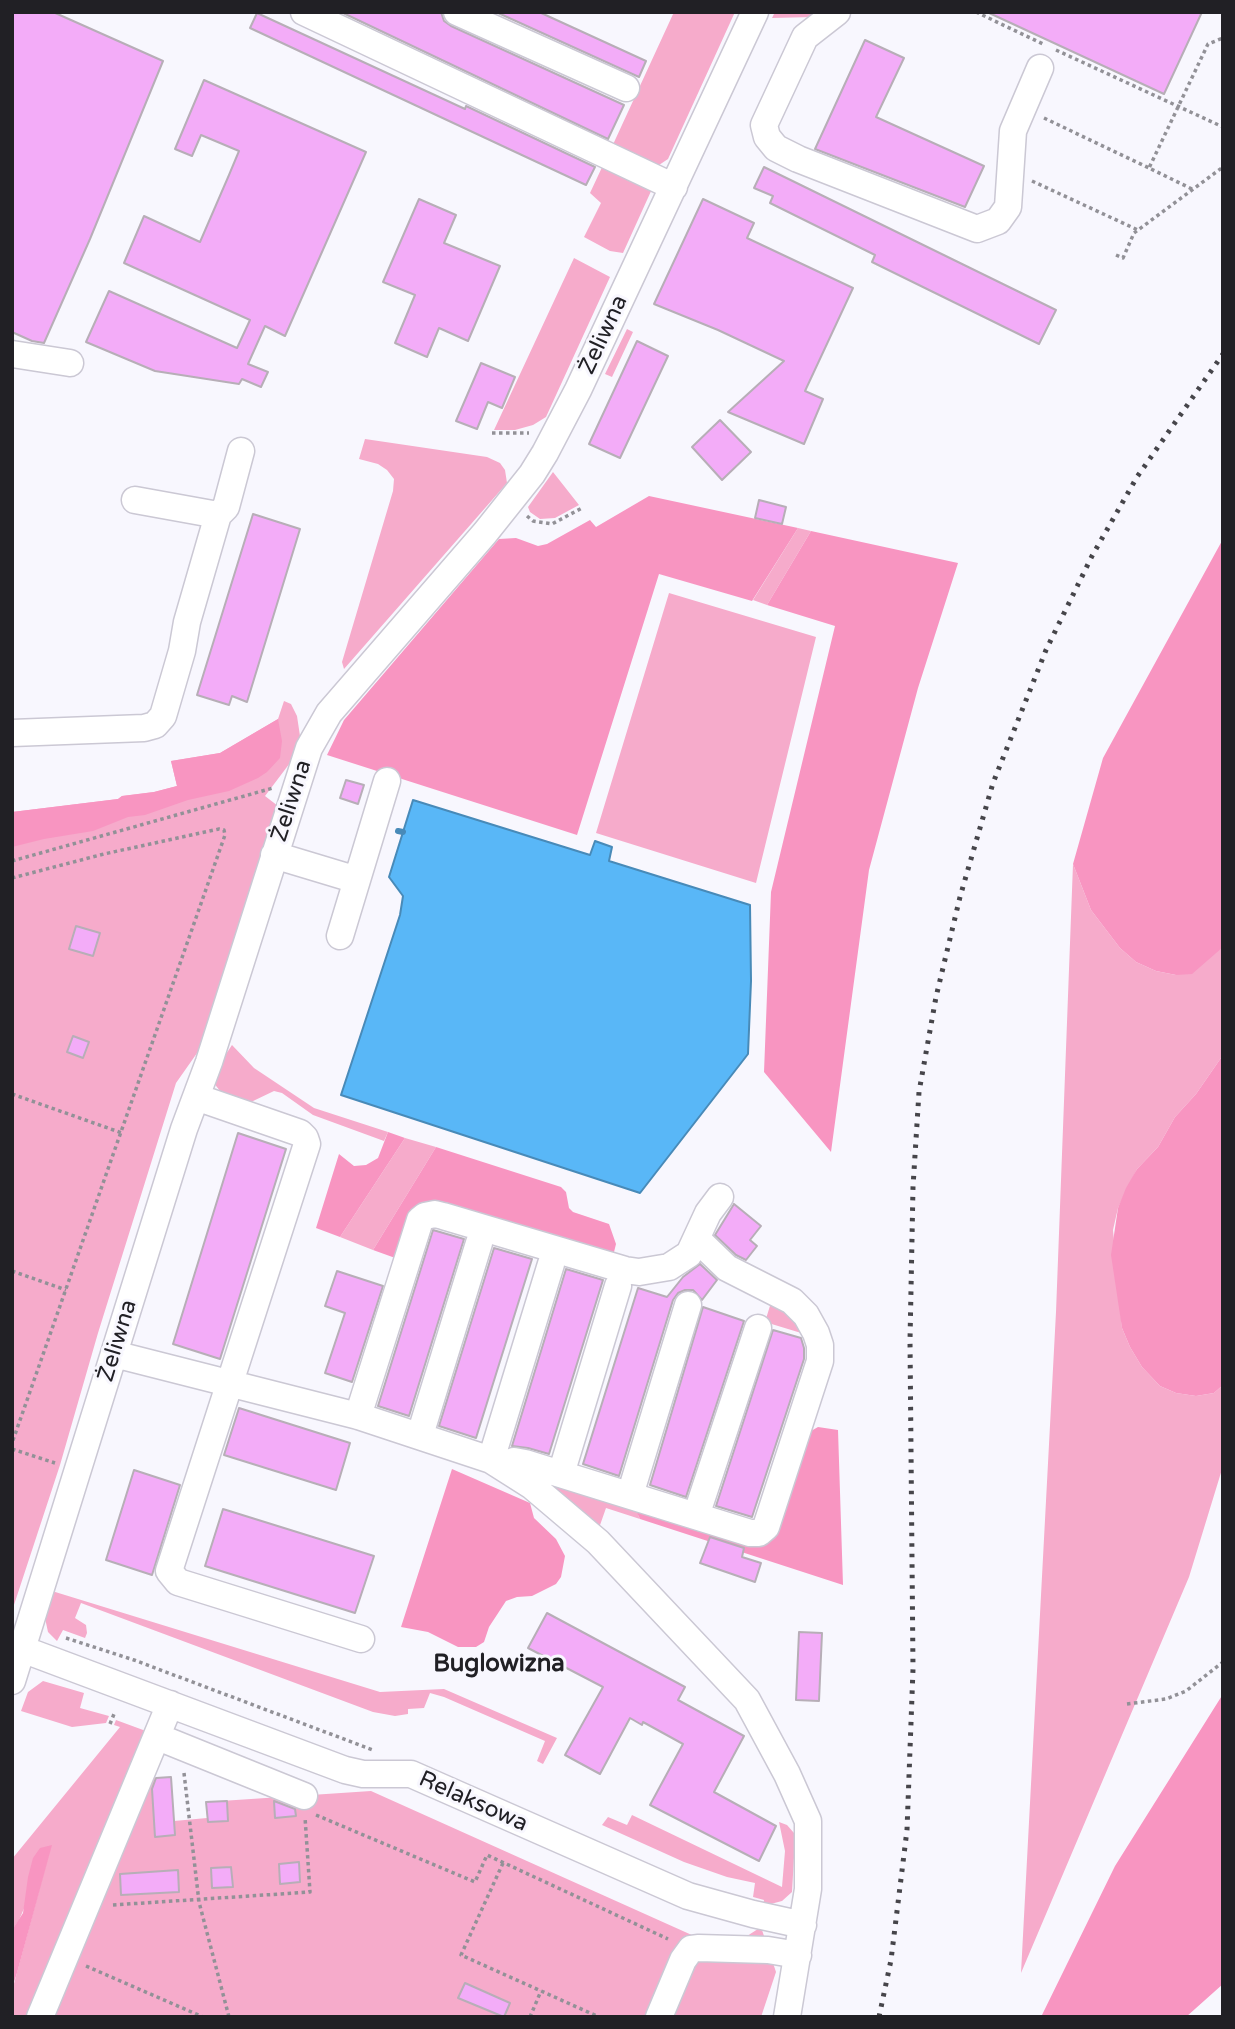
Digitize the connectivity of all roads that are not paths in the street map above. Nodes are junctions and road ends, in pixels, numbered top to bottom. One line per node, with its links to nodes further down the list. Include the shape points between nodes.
1 (303, 12): 7 (street)
2 (457, 12): 6 (street)
3 (755, 12): 7 (street, Żeliwna)
4 (836, 12): 5 (street, via 805,37 764,125 767,137 775,148 798,159 977,229 998,221 1008,207 1013,131)
5 (1050, 57)
6 (626, 88)
7 (674, 187): 15 (street, Żeliwna, via 578,390 532,474 328,713 309,748)
8 (12, 354): 9 (street)
9 (70, 363)
10 (241, 451): 12 (street, via 226,507)
11 (135, 500): 12 (street)
12 (218, 515): 13 (street, via 163,716 155,725)
13 (12, 733)
14 (387, 781): 16 (street)
15 (274, 855): 16 (street); 18 (street, Żeliwna)
16 (357, 880): 17 (street)
17 (340, 936)
18 (196, 1097): 26 (street, Żeliwna); 27 (street, via 300,1133 307,1144)
19 (720, 1197): 20 (street)
20 (697, 1240): 28 (street, via 680,1262 639,1272 443,1216 425,1216); 33 (street, via 727,1268 792,1301 816,1333 820,1361 766,1527 750,1533)
21 (479, 1243): 29 (street)
22 (551, 1264): 30 (street)
23 (618, 1286): 31 (street)
24 (688, 1305): 32 (street)
25 (758, 1328): 33 (street)
26 (114, 1354): 27 (street); 35 (street, Żeliwna)
27 (229, 1383): 28 (street); 34 (street, via 169,1571 178,1581)
28 (358, 1416): 29 (street)
29 (420, 1435): 30 (street)
30 (496, 1463): 31 (street, via 514,1461); 40 (street, via 533,1486 598,1542 747,1700 808,1821)
31 (561, 1474): 32 (street)
32 (630, 1496): 33 (street)
33 (696, 1516)
34 (361, 1639)
35 (22, 1648): 36 (street, Żeliwna); 37 (street, Relaksowa)
36 (12, 1681)
37 (170, 1704): 38 (street); 40 (street, Relaksowa, via 345,1770 411,1774 688,1896)
38 (170, 1741): 39 (street); 42 (street, via 86,1906)
39 (304, 1796)
40 (803, 1925): 41 (street)
41 (798, 1955): 43 (street, via 691,1949); 44 (street)
42 (40, 2017)
43 (659, 2017)
44 (787, 2017)

